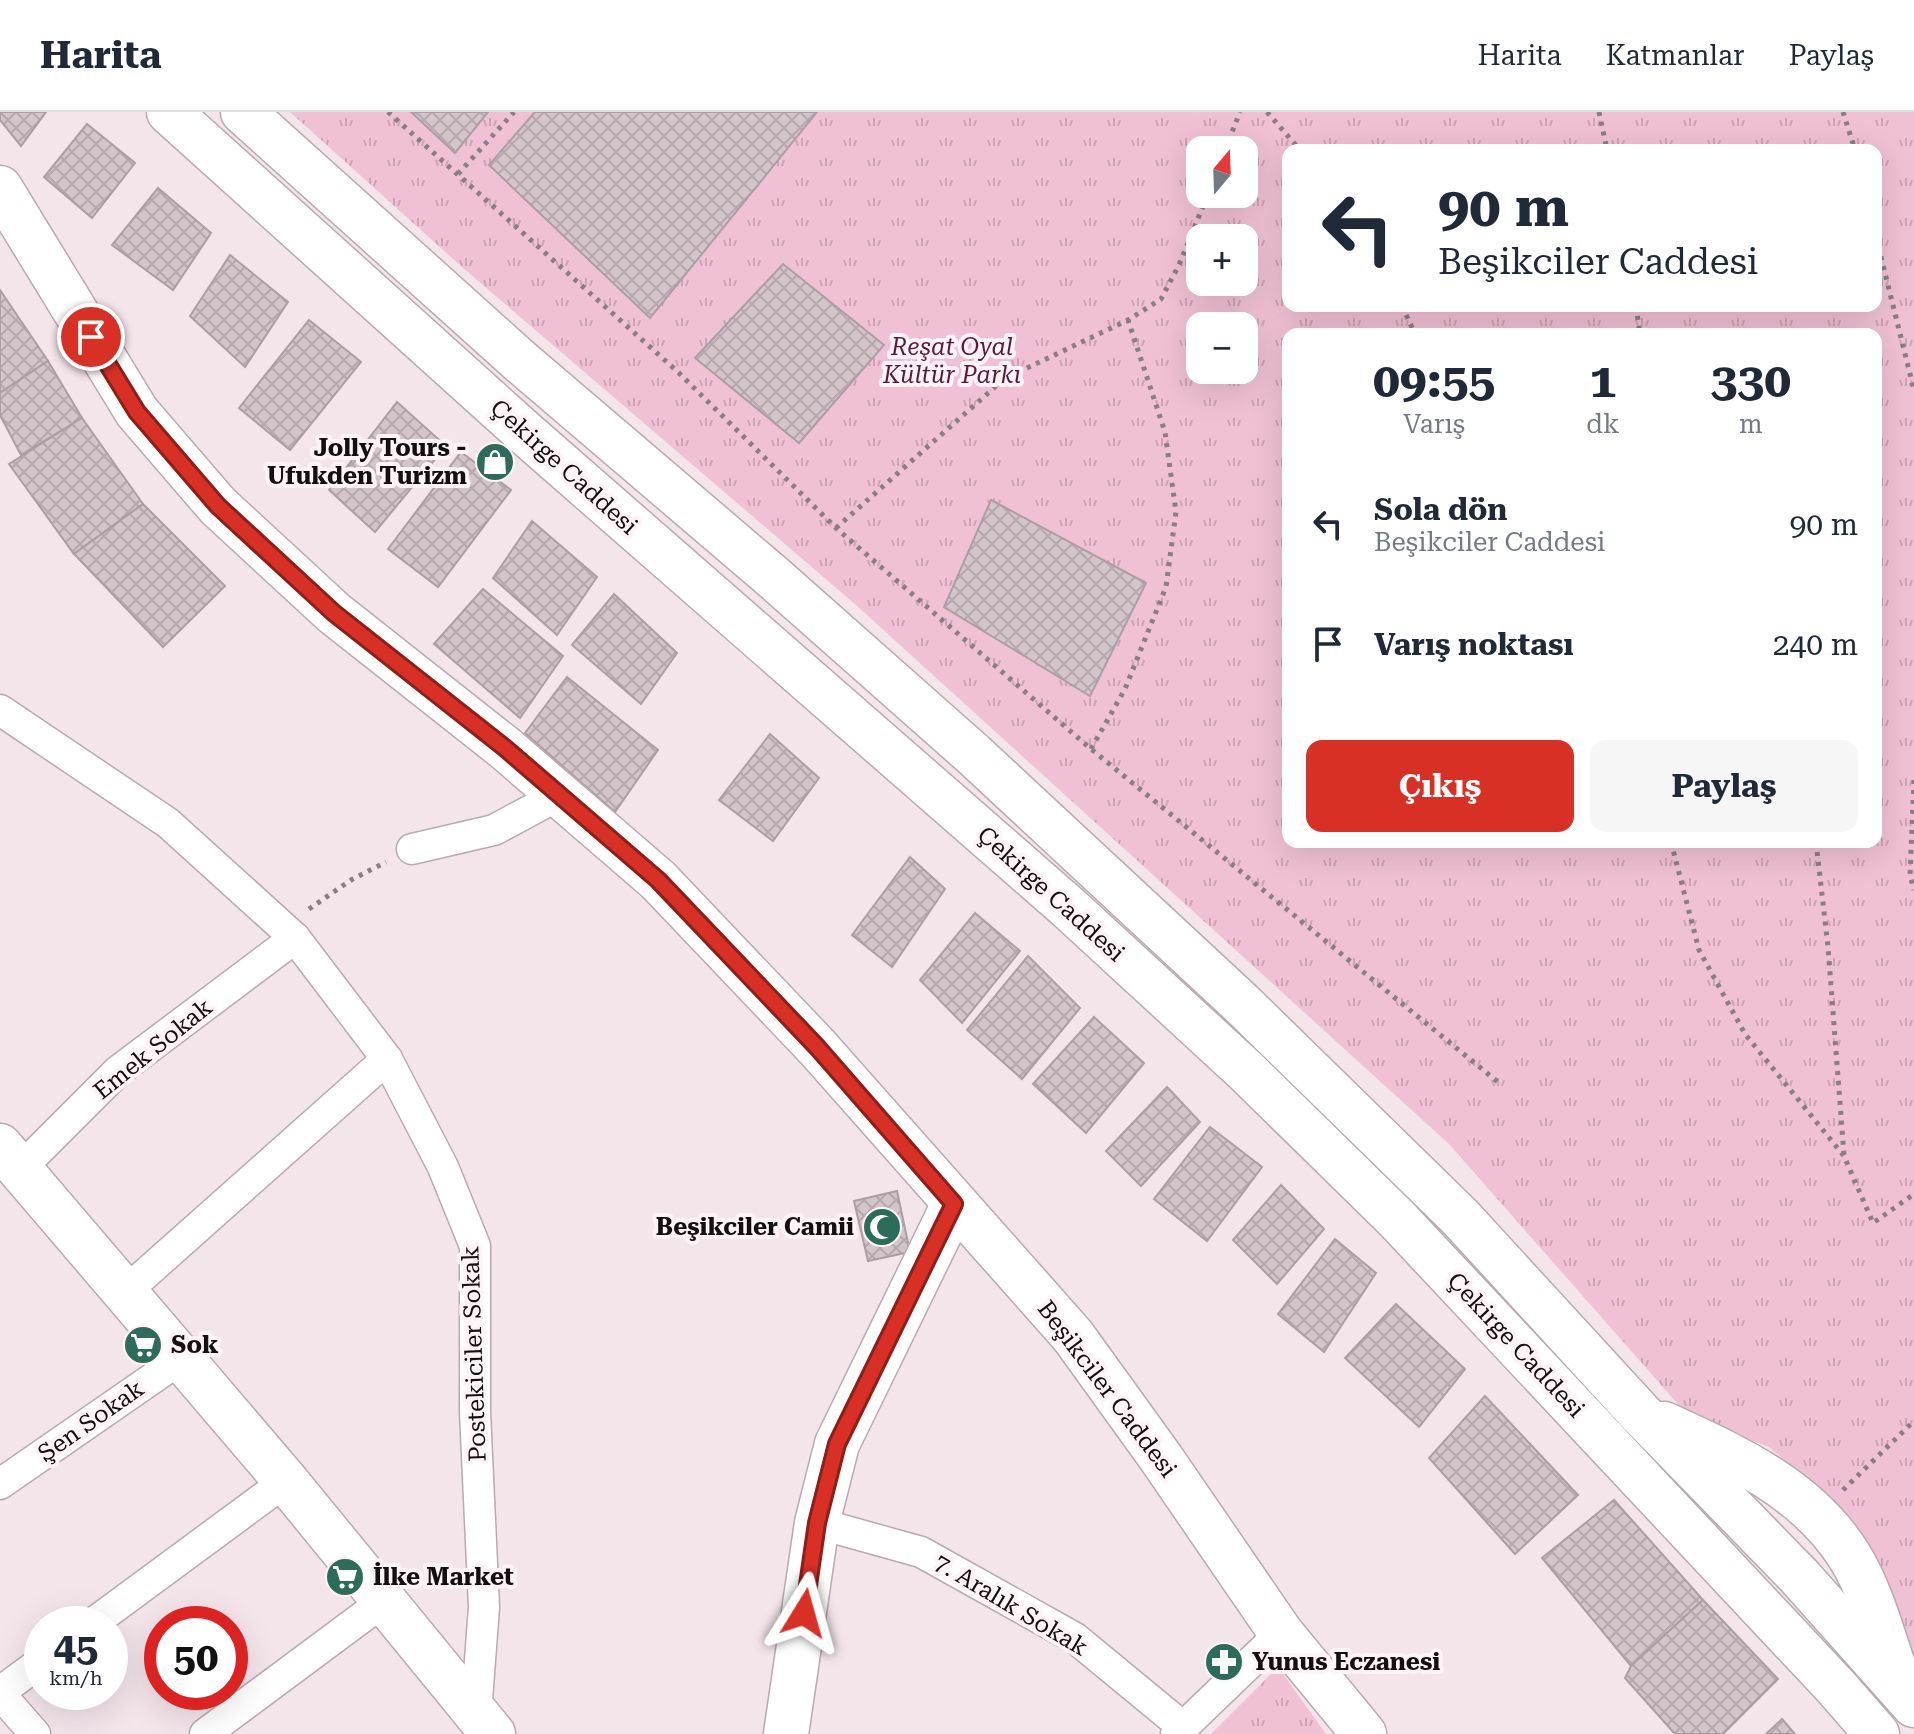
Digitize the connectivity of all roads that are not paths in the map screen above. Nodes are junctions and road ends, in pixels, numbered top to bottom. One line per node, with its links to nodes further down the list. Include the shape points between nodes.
1 (169, 112): 29 (main road, Çekirge Caddesi, via 1246,1071 1428,1252)
2 (243, 112): 13 (main road, Çekirge Caddesi, via 521,362 973,754 1241,1003 1460,1217)
3 (0, 188): 5 (main road, Beşikciler Caddesi, via 137,412 218,506 334,613)
4 (0, 710): 7 (street, Postekiciler Sokak, via 168,823)
5 (559, 795): 6 (street, via 494,830); 10 (main road, Beşikciler Caddesi, via 658,880 817,1047)
6 (412, 849)
7 (289, 933): 8 (street, Postekiciler Sokak); 9 (street, Emek Sokak)
8 (387, 1059): 11 (street); 23 (street, Postekiciler Sokak, via 443,1167 475,1246)
9 (10, 1157): 11 (main road)
10 (954, 1204): 16 (main road, via 837,1444); 19 (main road, Beşikciler Caddesi, via 1073,1336)
11 (125, 1292): 12 (main road)
12 (182, 1358): 14 (main road); 15 (street, Şen Sokak)
13 (1639, 1412): 22 (main road, Çekirge Caddesi, via 1799,1576); 22 (main road, via 1774,1479 1817,1515 1850,1557)
14 (286, 1481): 17 (main road); 18 (street)
15 (0, 1484)
16 (817, 1523): 24 (street, 7. Aralık Sokak, via 921,1552 1075,1638); 27 (main road)
17 (384, 1601): 23 (main road); 26 (street)
18 (116, 1606)
19 (1281, 1633): 24 (street); 28 (main road, Beşikciler Caddesi)
20 (24, 1675): 21 (street)
21 (0, 1693): 25 (street)
22 (1908, 1699)
23 (485, 1723)
24 (1179, 1730)
25 (35, 1734)
26 (205, 1734)
27 (786, 1734)
28 (1364, 1734)
29 (1877, 1734)

